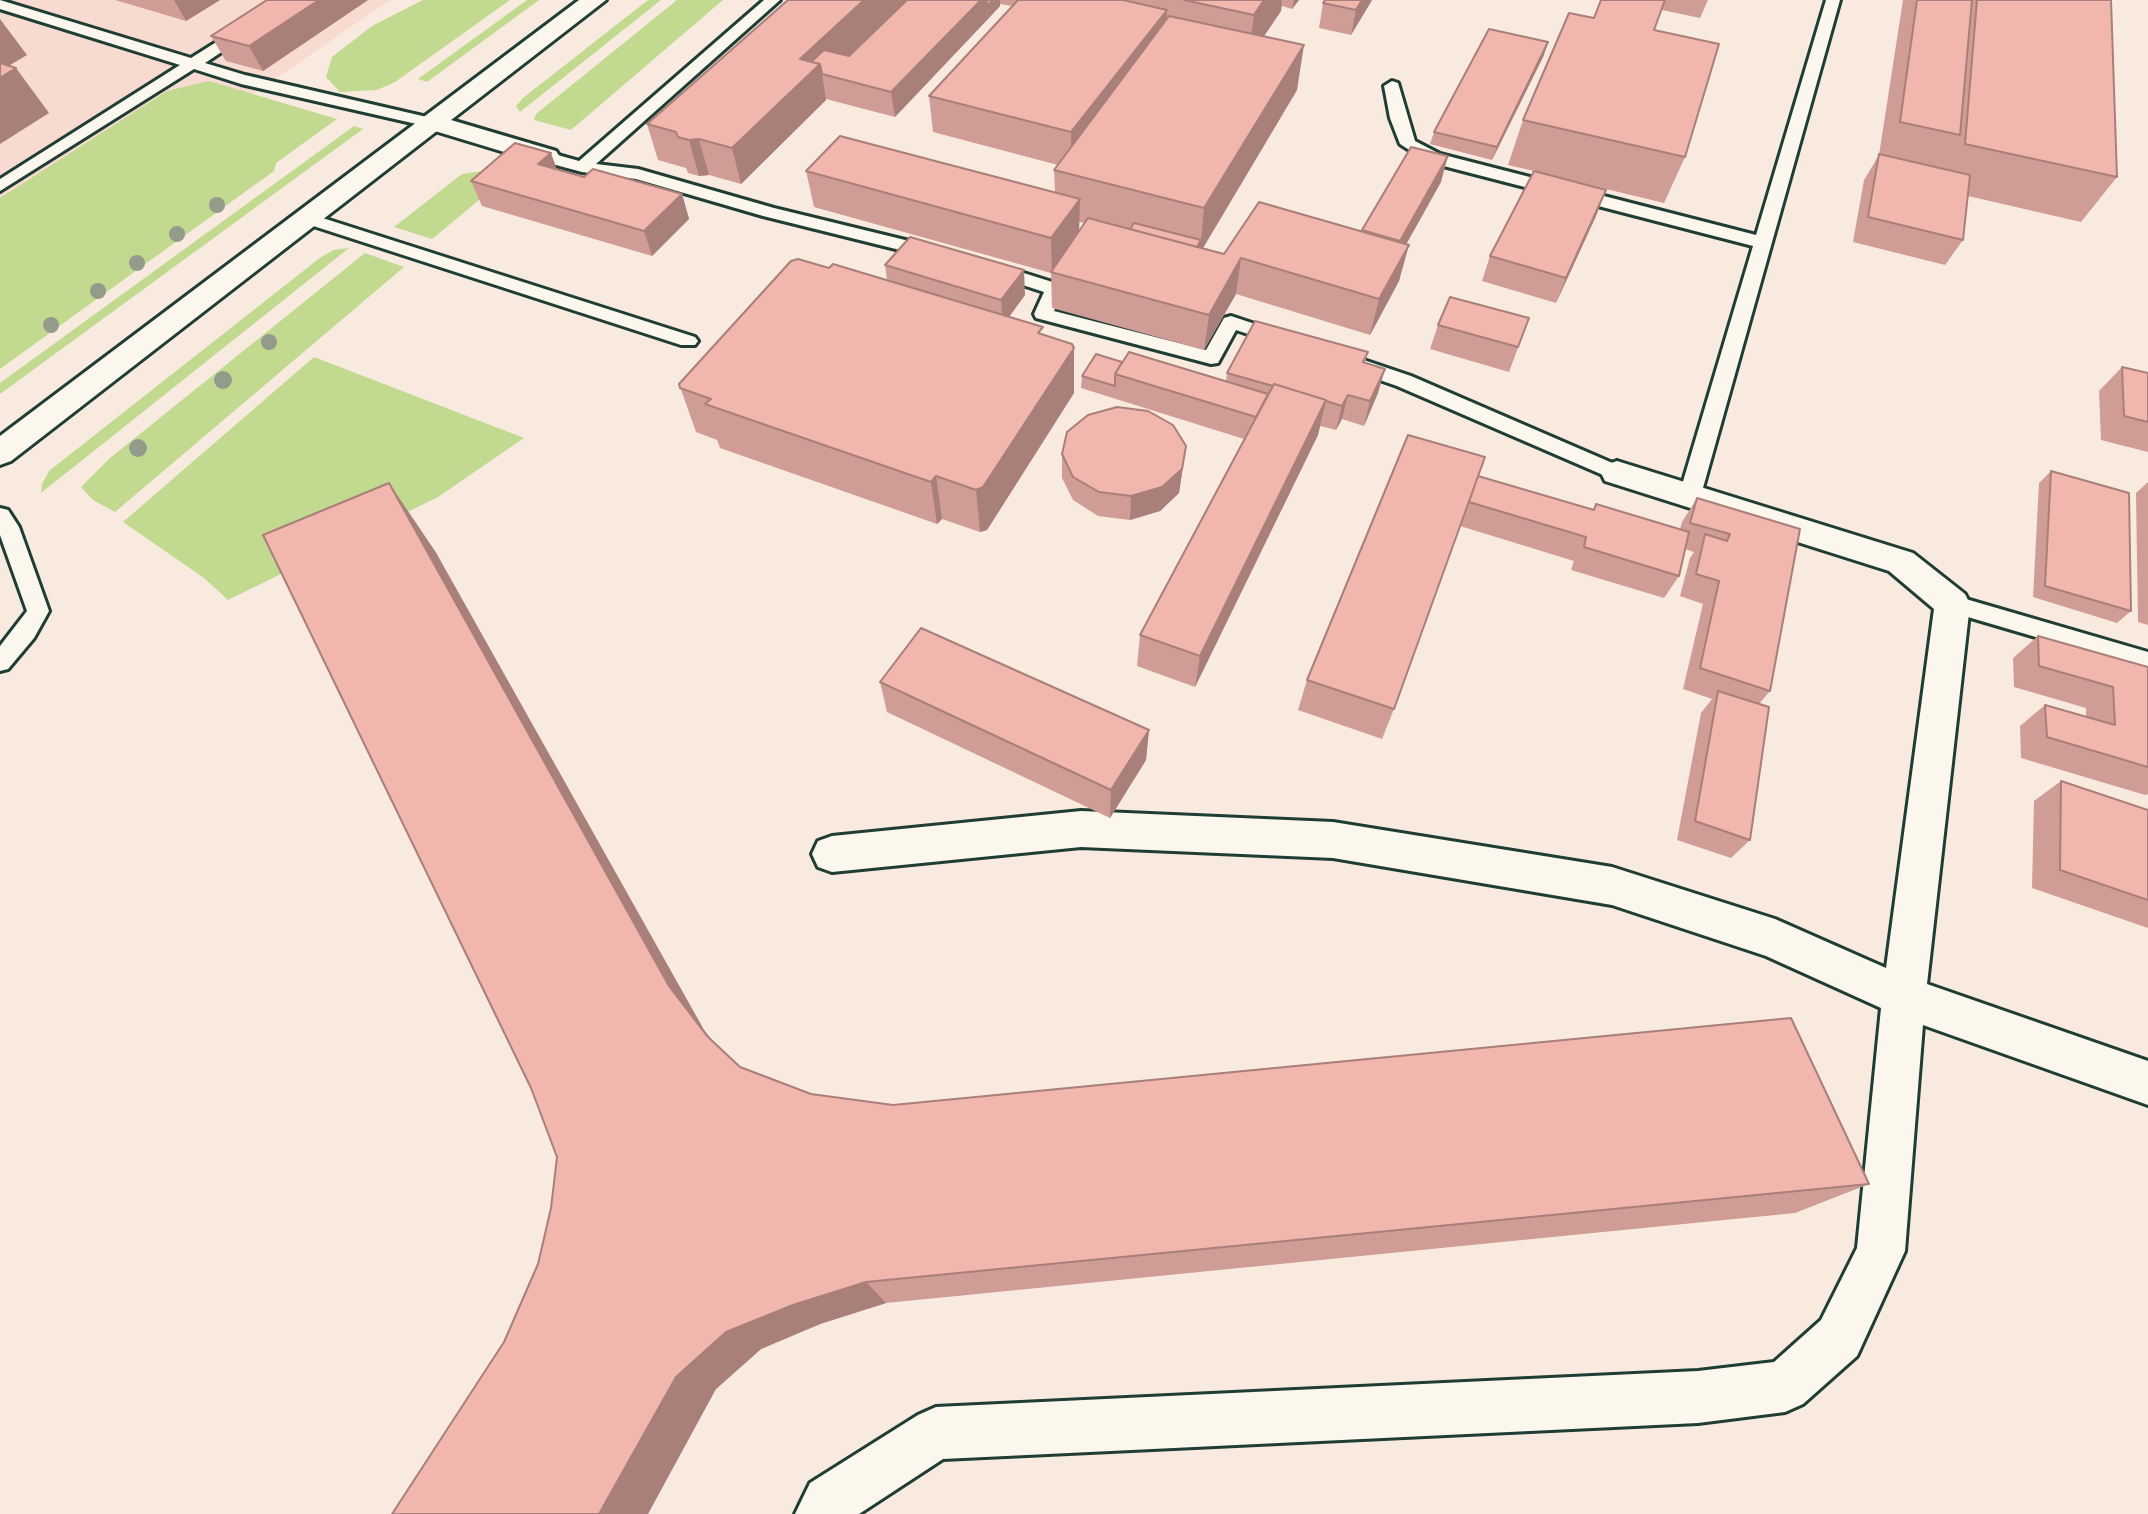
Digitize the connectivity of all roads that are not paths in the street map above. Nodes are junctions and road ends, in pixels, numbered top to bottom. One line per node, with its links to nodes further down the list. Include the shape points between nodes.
1 (293, 0): 6 (lane)
2 (594, 0): 8 (street)
3 (773, 0): 10 (lane)
4 (1833, 0): 13 (lane)
5 (0, 4): 6 (lane)
6 (192, 64): 8 (lane, via 302,94); 11 (lane)
7 (1392, 86): 13 (lane, via 1408,144 1434,158)
8 (434, 122): 9 (street); 12 (street)
9 (547, 157): 10 (lane)
10 (582, 167): 14 (lane, via 638,174)
11 (0, 186)
12 (307, 218): 16 (lane); 19 (street)
13 (1764, 243): 21 (lane)
14 (951, 257)
15 (977, 265): 17 (lane, via 1055,289 1043,314 1211,358 1231,322)
16 (688, 341)
17 (1305, 347)
18 (1330, 356): 20 (lane, via 1404,381)
19 (0, 453)
20 (1617, 473): 21 (street)
21 (1690, 495): 23 (street, via 1901,562)
22 (0, 516): 25 (lane, via 38,611)
23 (1952, 604): 24 (lane); 27 (street)
24 (2148, 661)
25 (0, 662)
26 (832, 854): 27 (street, via 1081,829 1333,840 1612,886 1775,939)
27 (1903, 997): 28 (street); 29 (street, via 1881,1251 1839,1338 1785,1386 1698,1397 936,1433 829,1502)
28 (2148, 1083)
29 (822, 1514)

